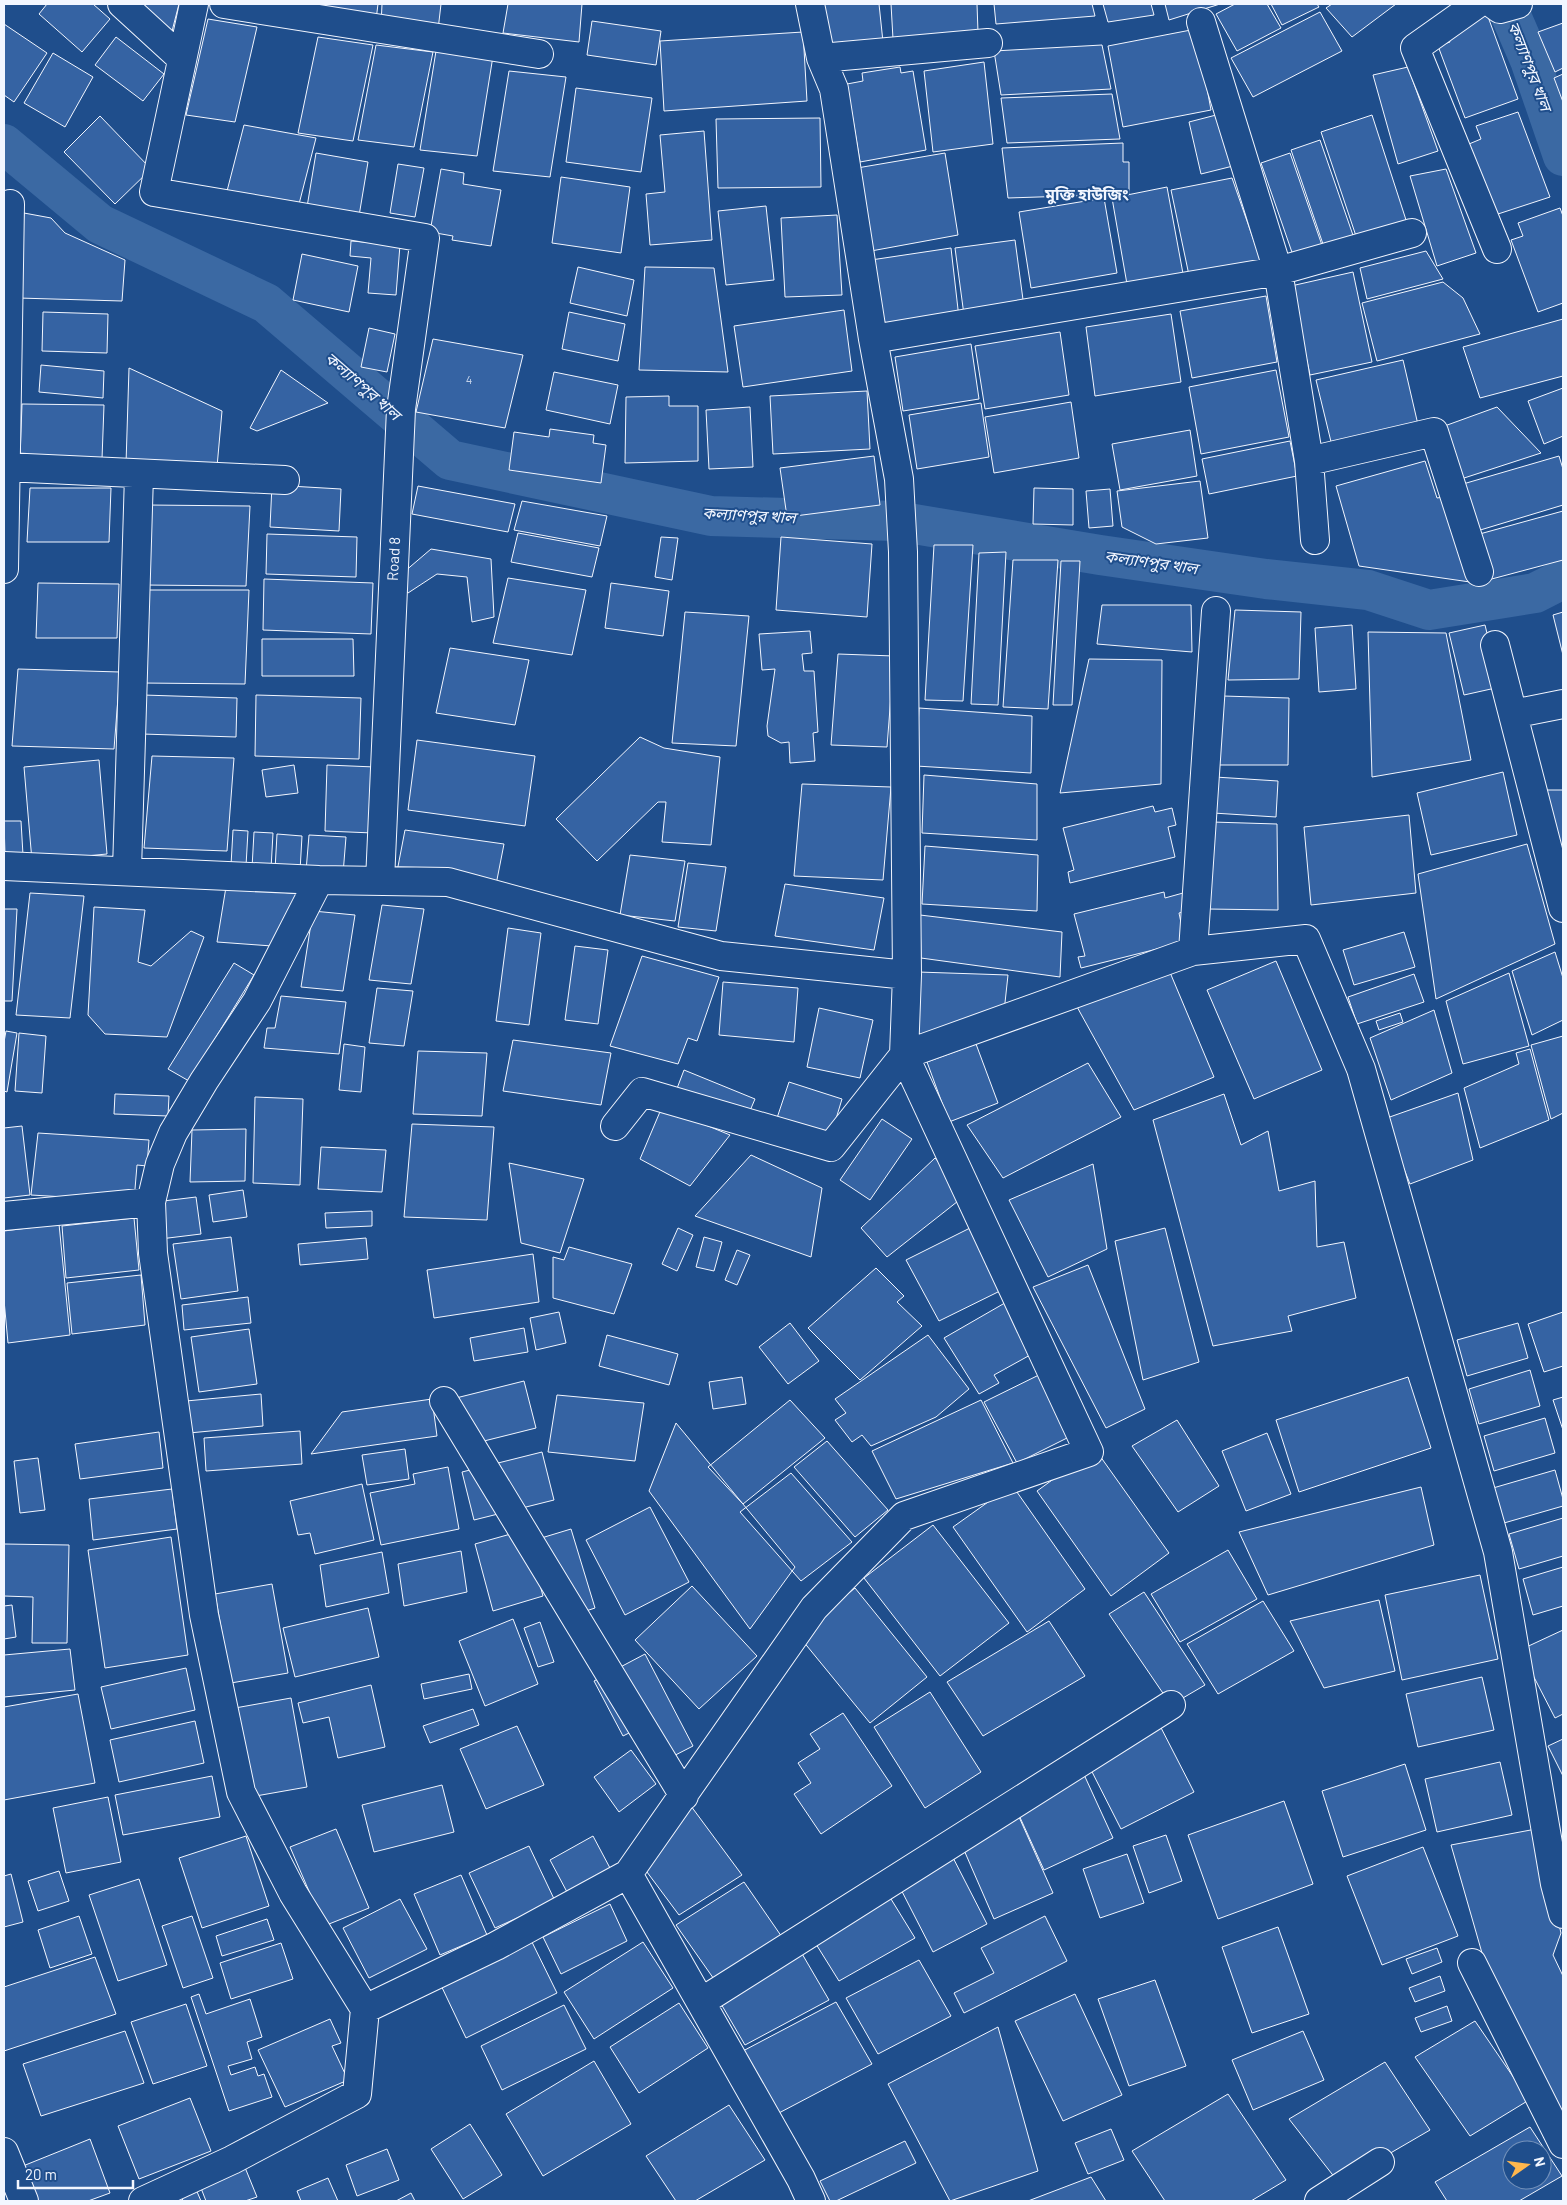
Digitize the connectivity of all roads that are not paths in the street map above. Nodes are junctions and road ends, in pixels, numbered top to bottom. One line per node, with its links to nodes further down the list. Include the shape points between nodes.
1 (122, 4): 9 (street)
2 (194, 4): 9 (street)
3 (224, 4): 8 (street)
4 (810, 4): 10 (street)
5 (1497, 5): 13 (street, via 1415,48)
6 (1201, 22): 14 (street)
7 (988, 43): 10 (street)
8 (539, 54)
9 (181, 58): 31 (street, Road 8, via 154,192 425,238 401,409)
10 (821, 58): 15 (street, via 834,89)
11 (10, 204): 16 (street)
12 (1412, 233): 14 (street)
13 (1497, 249)
14 (1278, 271): 15 (street); 17 (street)
15 (873, 339): 34 (street, via 899,478 903,552)
16 (5, 432): 18 (street)
17 (1309, 461): 21 (street); 23 (street, via 1434,432)
18 (5, 467): 19 (street); 22 (street)
19 (139, 475): 20 (street); 29 (street)
20 (285, 480)
21 (1315, 540)
22 (4, 569)
23 (1479, 572)
24 (1216, 611): 33 (street)
25 (1495, 645): 27 (street)
26 (1563, 704): 27 (street)
27 (1513, 714): 32 (street)
28 (4, 866): 29 (street)
29 (127, 870): 30 (street)
30 (319, 880): 31 (street); 37 (street, via 257,1001 173,1133 160,1164)
31 (380, 881): 34 (street, via 448,882 722,956)
32 (1562, 898)
33 (1193, 951): 35 (street); 43 (street, via 1306,939 1362,1069 1498,1552 1555,1884)
34 (907, 975): 35 (street)
35 (904, 1055): 36 (street, via 831,1147 642,1092); 41 (street, via 1088,1452 904,1516 814,1608)
36 (615, 1126)
37 (151, 1202): 38 (street); 46 (street, via 153,1253 204,1615 241,1792 293,1893)
38 (4, 1216)
39 (444, 1401): 41 (street)
40 (1171, 1706): 45 (street)
41 (684, 1796): 42 (street)
42 (628, 1874): 45 (street); 46 (street, via 496,1946)
43 (1563, 1914)
44 (1472, 1963): 47 (street)
45 (702, 2002): 52 (street)
46 (366, 2009): 51 (street, via 357,2094 232,2160)
47 (1563, 2144)
48 (4, 2152): 50 (street)
49 (1380, 2162): 53 (street)
50 (24, 2201)
51 (143, 2201)
52 (811, 2201)
53 (1319, 2201)

